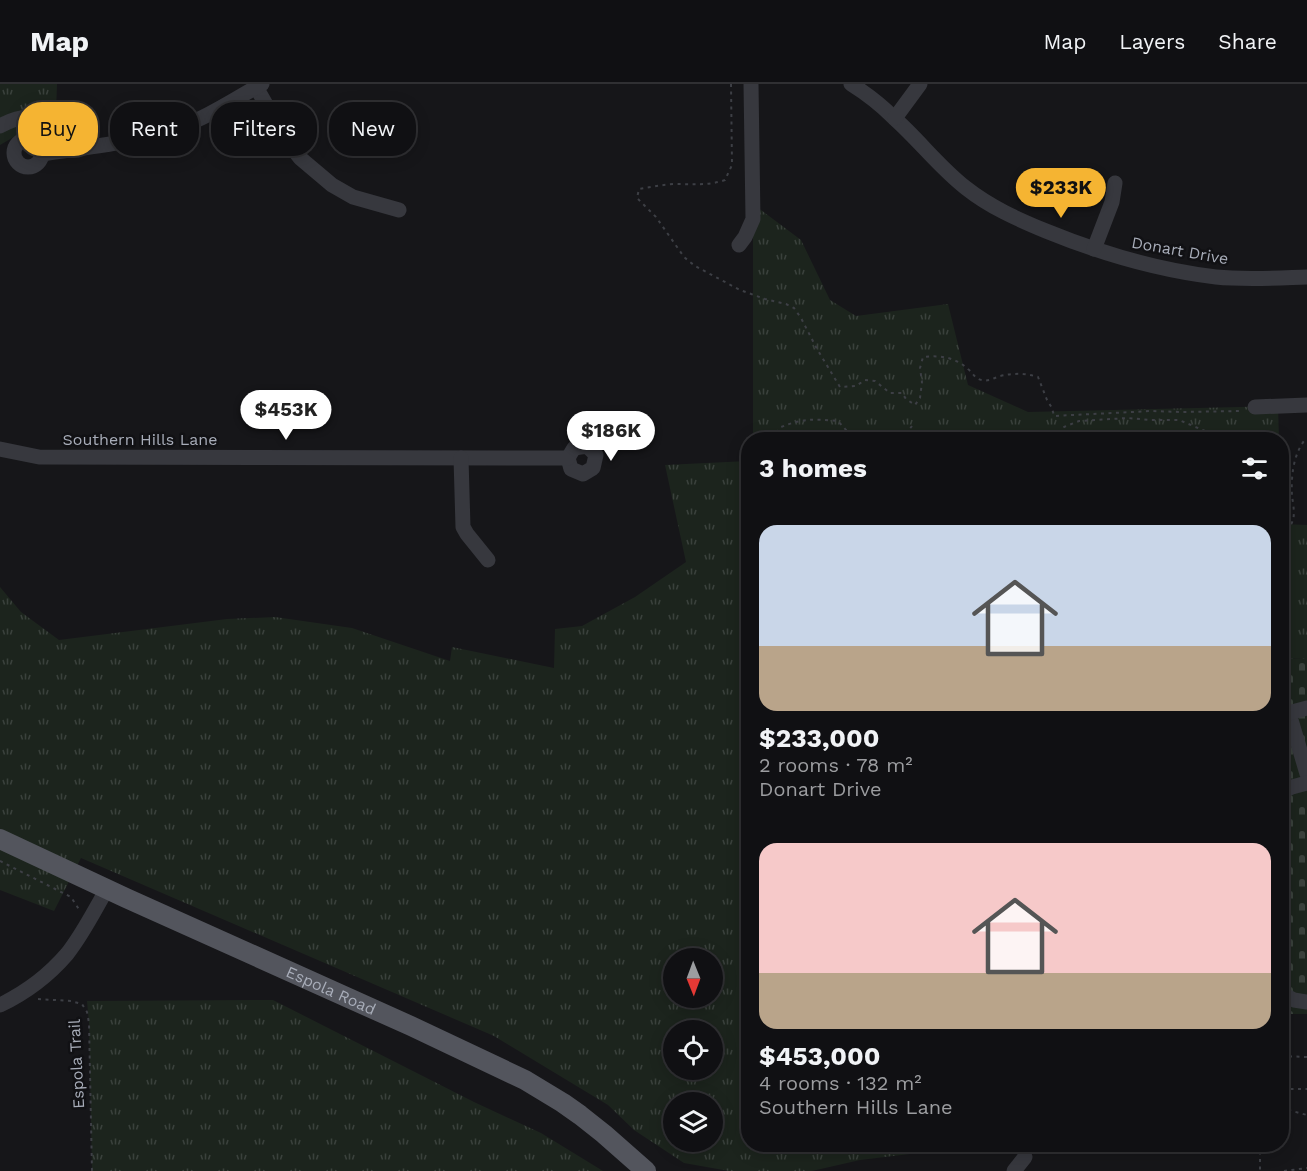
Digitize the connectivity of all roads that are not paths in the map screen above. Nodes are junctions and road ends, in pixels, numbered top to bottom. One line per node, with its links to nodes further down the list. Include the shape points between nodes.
1 (751, 84): 14 (street, via 753,219)
2 (852, 84): 6 (street, Donart Drive)
3 (920, 84): 6 (street)
4 (259, 86): 9 (street, via 197,120 156,135); 13 (street, via 300,158 353,197)
5 (18, 118): 7 (street)
6 (895, 118): 15 (street, Donart Drive, via 946,171 979,198 1020,220)
7 (0, 126)
8 (18, 144): 11 (street)
9 (98, 145)
10 (42, 156): 11 (street, via 39,163 29,168)
11 (7, 157)
12 (1115, 183): 15 (street)
13 (399, 210)
14 (738, 245)
15 (1094, 249): 16 (street, Donart Drive, via 1166,269 1216,277)
16 (1307, 277)
17 (1307, 405): 18 (street)
18 (1255, 407)
19 (0, 449): 20 (street, Southern Hills Lane, via 39,457)
20 (462, 458): 21 (street, Southern Hills Lane); 22 (street, via 463,527)
21 (568, 458)
22 (488, 560)
23 (1307, 708): 24 (street)
24 (1289, 713)
25 (1289, 725): 26 (street)
26 (1307, 774)
27 (1307, 783): 28 (street)
28 (1289, 788)
29 (0, 838): 30 (main road, Espola Road)
30 (106, 889): 33 (street, via 67,954 46,975); 35 (main road, Espola Road, via 525,1080 580,1115)
31 (1289, 997): 32 (street)
32 (1307, 1002)
33 (0, 1005)
34 (1025, 1156): 36 (street)
35 (646, 1171)
36 (1014, 1171)

